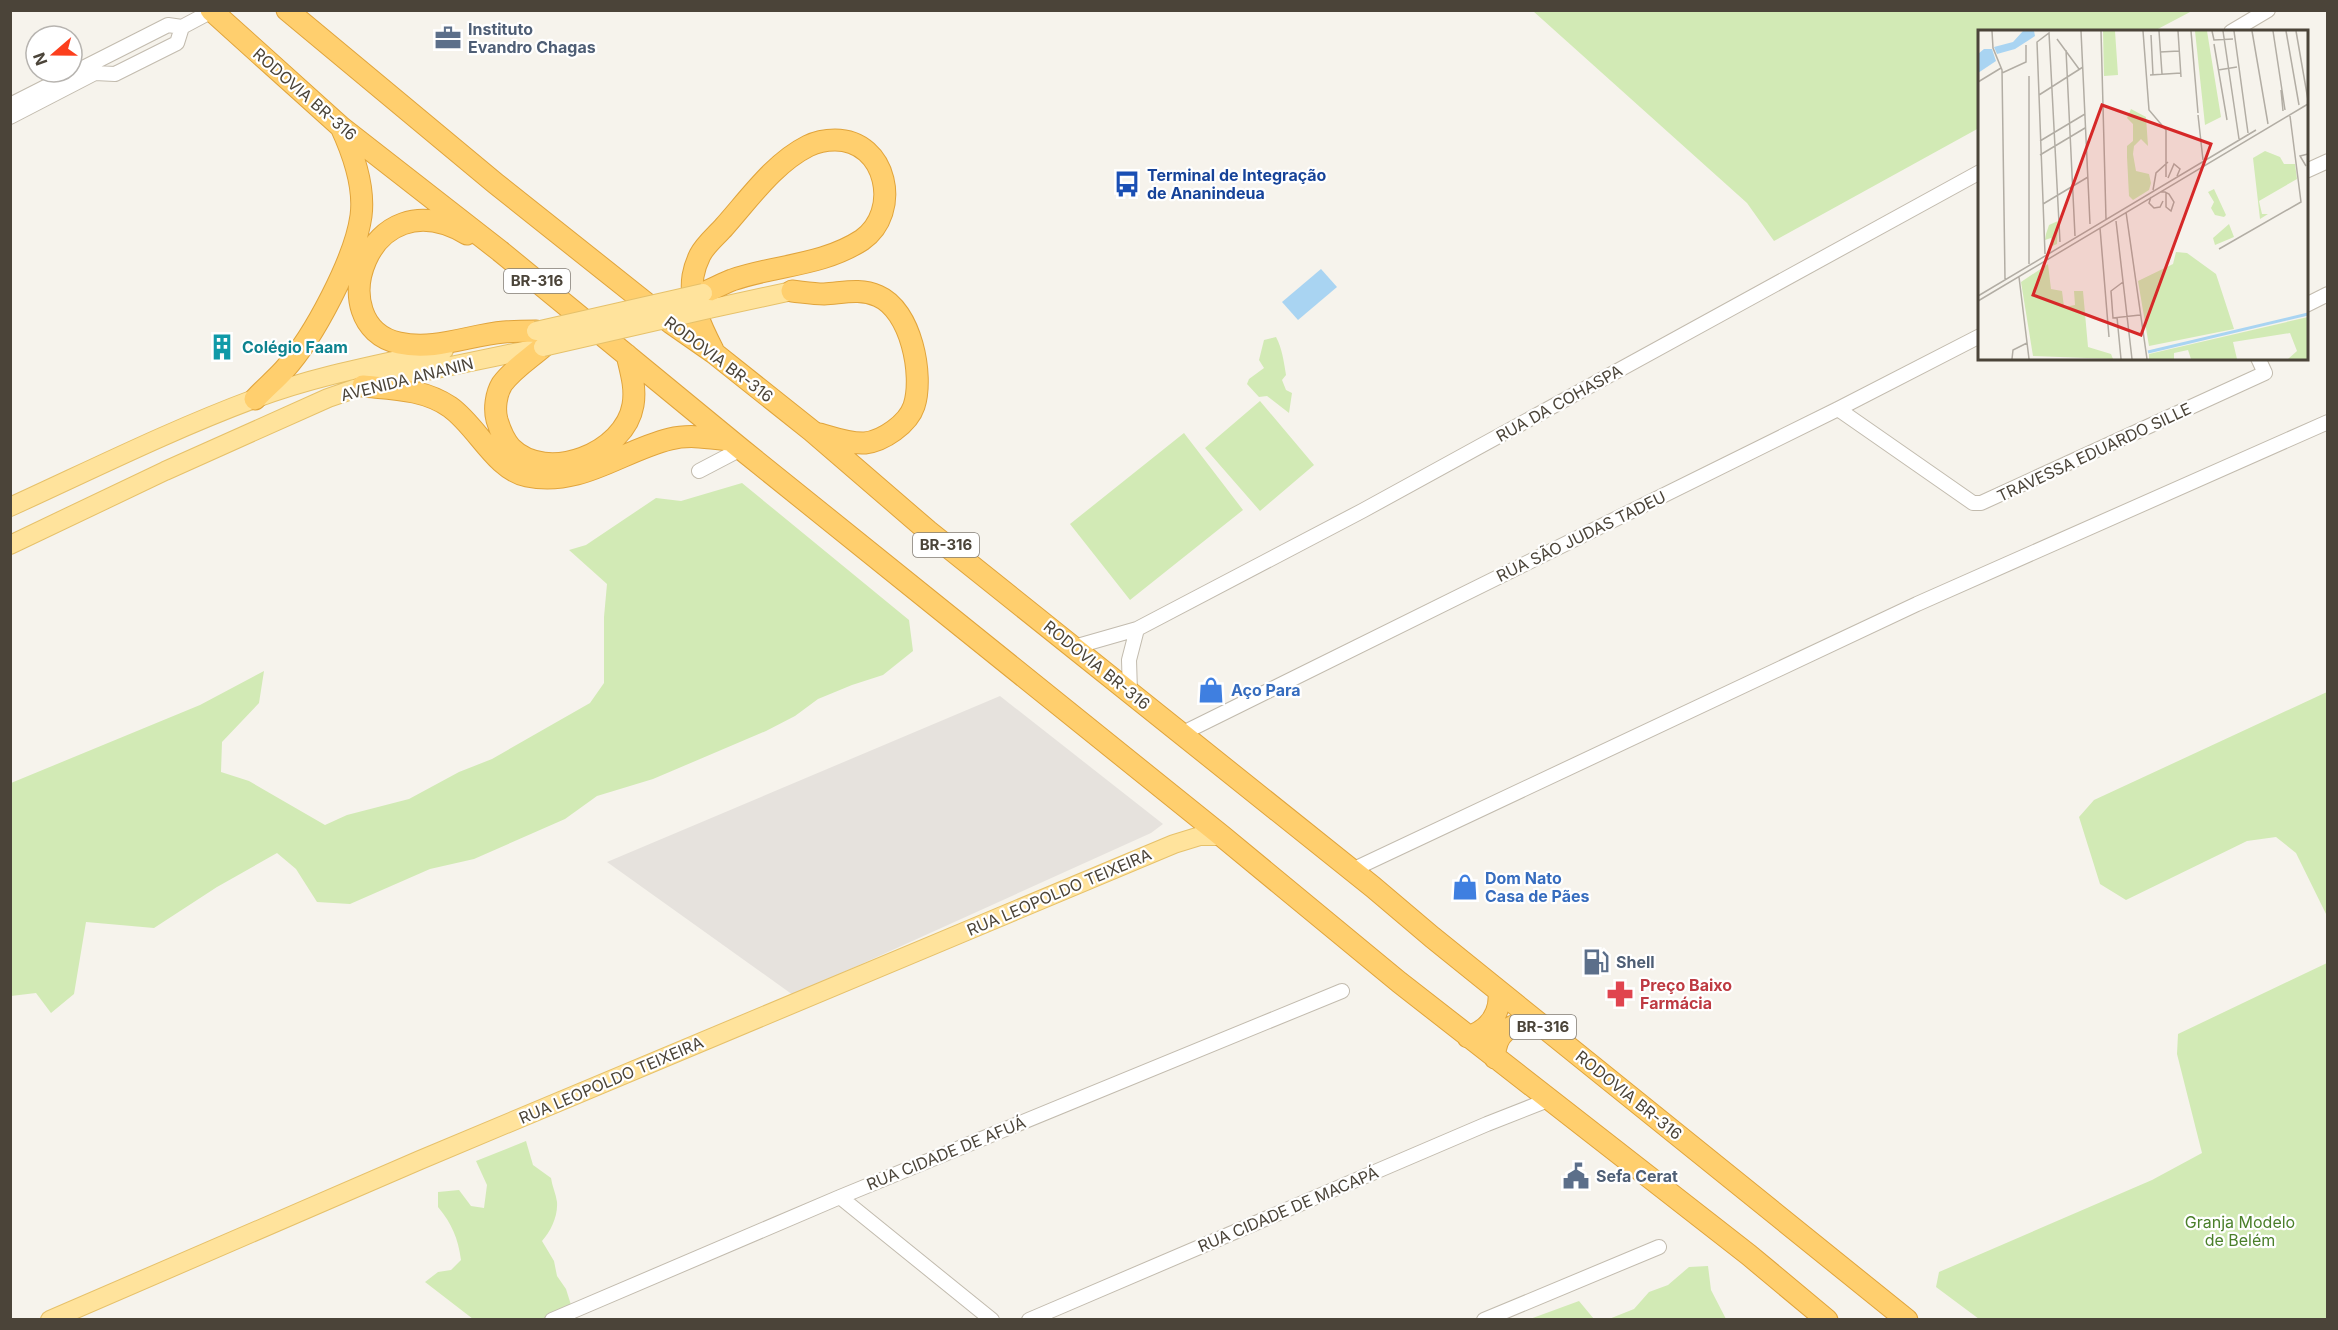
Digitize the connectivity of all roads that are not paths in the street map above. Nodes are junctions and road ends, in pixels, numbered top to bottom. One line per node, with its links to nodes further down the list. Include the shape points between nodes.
1 (287, 10): 22 (highway, RODOVIA BR-316 / BR-316, via 495,183)
2 (2268, 10): 5 (street)
3 (211, 11): 4 (street); 11 (highway, RODOVIA BR-316 / BR-316)
4 (182, 27): 6 (street, via 168,25); 7 (street, via 177,43)
5 (2234, 30)
6 (145, 36): 7 (street); 8 (street)
7 (154, 55): 8 (street, via 116,74)
8 (93, 68): 9 (street); 10 (street)
9 (10, 105)
10 (10, 117)
11 (341, 127): 15 (highway, RODOVIA BR-316 / BR-316); 26 (highway, via 360,192 356,243 312,332 285,369)
12 (2328, 161): 13 (street)
13 (2308, 171)
14 (1978, 173): 34 (street, RUA DA COHASPA, via 1362,511)
15 (500, 251): 21 (highway, via 453,226 425,219 394,227 381,237 365,262 359,291 364,316 374,330 398,343 449,343 503,332); 23 (highway, RODOVIA BR-316 / BR-316)
16 (792, 291): 18 (main road, AVENIDA ANANIN); 29 (highway, via 864,292 880,297 899,315 917,365 914,408 885,437 865,443)
17 (2328, 294): 19 (street)
18 (706, 301): 21 (main road, AVENIDA ANANIN, bridge); 22 (highway, via 733,280 824,259 871,232 882,216 886,200 884,181 875,161 861,148 844,141 810,145 771,174 700,253 693,277 694,304)
19 (2308, 304)
20 (1978, 337): 27 (street, RUA SÃO JUDAS TADEU)
21 (539, 339): 23 (highway, via 501,386 495,411 503,436 512,448 535,461 561,463 579,459 617,438 633,405); 25 (main road, AVENIDA ANANIN); 26 (main road, AVENIDA ANANIN, via 336,374)
22 (714, 353): 29 (highway, RODOVIA BR-316 / BR-316)
23 (627, 355): 30 (highway, RODOVIA BR-316 / BR-316)
24 (2259, 360): 27 (street, TRAVESSA EDUARDO SILLE, via 2265,373 1981,503 1973,503)
25 (363, 386): 30 (highway, via 425,394 441,402 474,428 507,467 524,476 567,477 588,472 683,436); 33 (main road, AVENIDA ANANIN, via 165,471)
26 (255, 399): 32 (main road, AVENIDA ANANIN)
27 (1838, 409): 37 (street, RUA SÃO JUDAS TADEU)
28 (2328, 422): 41 (street, via 1917,604)
29 (812, 431): 35 (highway, RODOVIA BR-316 / BR-316, via 928,531)
30 (735, 445): 31 (street); 38 (highway, RODOVIA BR-316 / BR-316)
31 (699, 471)
32 (10, 507)
33 (10, 545)
34 (1137, 629): 35 (street, RUA DA COHASPA); 36 (street, via 1129,660)
35 (1074, 647): 36 (highway, RODOVIA BR-316 / BR-316)
36 (1130, 693): 37 (highway, RODOVIA BR-316 / BR-316)
37 (1181, 734): 41 (highway, RODOVIA BR-316 / BR-316)
38 (1185, 807): 39 (highway, BR-316); 40 (main road, via 1183,830)
39 (1222, 836): 40 (main road, RUA LEOPOLDO TEIXEIRA, via 1200,836); 45 (highway, BR-316)
40 (1174, 844): 50 (main road, RUA LEOPOLDO TEIXEIRA)
41 (1352, 870): 43 (highway, RODOVIA BR-316 / BR-316)
42 (1342, 991): 48 (street, RUA CIDADE DE AFUÁ)
43 (1499, 991): 44 (highway, RODOVIA BR-316 / BR-316); 45 (highway, via 1497,1012 1490,1024)
44 (1533, 1019): 46 (highway, via 1512,1024 1496,1045); 56 (highway, RODOVIA BR-316 / BR-316)
45 (1468, 1037): 46 (highway, BR-316)
46 (1495, 1058): 47 (highway, BR-316)
47 (1548, 1100): 53 (street, RUA CIDADE DE MACAPÁ); 55 (highway, BR-316)
48 (840, 1197): 51 (street, RUA CIDADE DE AFUÁ); 52 (street)
49 (1659, 1247): 54 (street)
50 (50, 1320)
51 (552, 1320)
52 (992, 1320)
53 (1029, 1320)
54 (1484, 1320)
55 (1827, 1320)
56 (1907, 1320)

